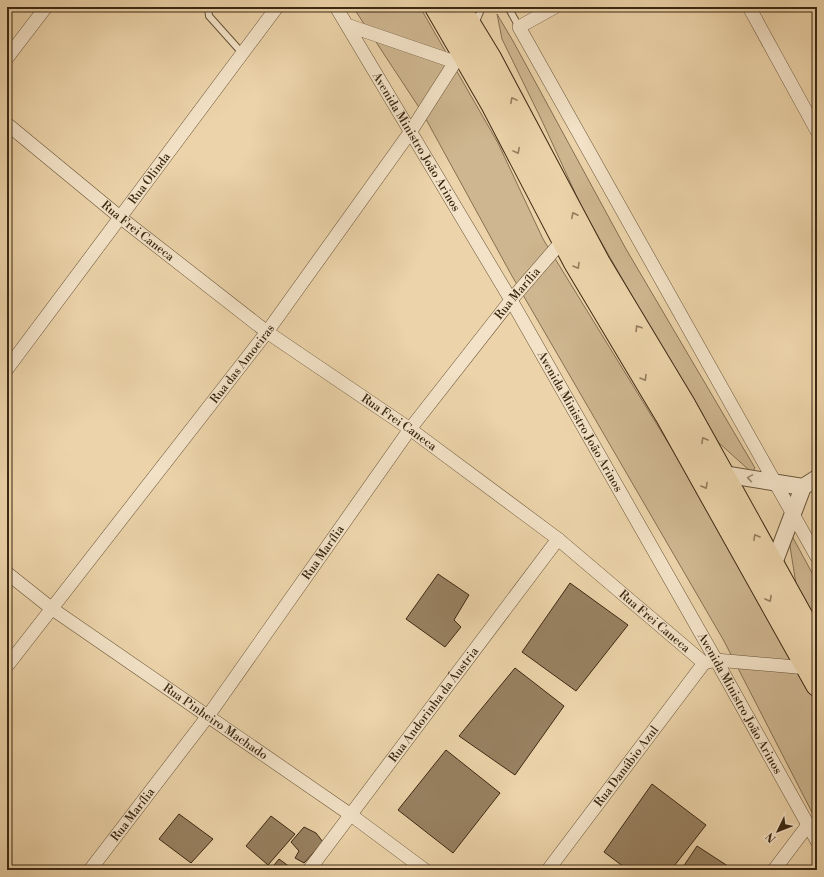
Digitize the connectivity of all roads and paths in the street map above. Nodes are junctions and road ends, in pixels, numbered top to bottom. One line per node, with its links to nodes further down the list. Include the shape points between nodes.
1 (46, 7): 16 (street)
2 (208, 7): 14 (lane, via 209,16)
3 (277, 7): 14 (street, Rua Olinda)
4 (336, 7): 11 (street, Avenida Ministro João Arinos)
5 (436, 7): 15 (highway)
6 (459, 7): 13 (highway)
7 (482, 7): 13 (lane)
8 (508, 7): 12 (lane)
9 (555, 7): 12 (street)
10 (749, 7): 19 (street)
11 (347, 25): 15 (street); 18 (street, Avenida Ministro João Arinos)
12 (519, 27): 28 (street)
13 (473, 30): 26 (highway, one-way to 13, via 599,263)
14 (243, 54): 20 (street, Rua Olinda)
15 (459, 57): 18 (street, Rua das Amoeiras); 21 (highway, one-way to 21, via 492,104)
16 (7, 58)
17 (7, 124): 20 (street, Rua Frei Caneca)
18 (411, 131): 22 (street, Avenida Ministro João Arinos); 23 (street, Rua das Amoeiras)
19 (817, 131)
20 (121, 218): 23 (street, Rua Frei Caneca); 24 (street, Rua Olinda)
21 (563, 240): 22 (street, Rua Marília); 39 (highway, one-way to 39, via 666,415)
22 (511, 300): 25 (street, Rua Marília); 37 (street, Avenida Ministro João Arinos)
23 (267, 332): 25 (street, Rua Frei Caneca); 35 (street, Rua das Amoeiras)
24 (7, 369)
25 (410, 428): 31 (street, Rua Frei Caneca); 40 (street, Rua Marília)
26 (723, 474): 28 (street, one-way to 26); 33 (highway, one-way to 26)
27 (817, 478): 29 (street)
28 (775, 482): 29 (street); 30 (street)
29 (803, 487): 30 (street)
30 (793, 514): 32 (street); 33 (street)
31 (558, 539): 37 (street, Rua Frei Caneca); 41 (street, Rua Andorinha da Áustria)
32 (817, 557)
33 (773, 566): 36 (highway)
34 (7, 573): 35 (street, Rua Pinheiro Machado)
35 (51, 608): 38 (street, Rua das Amoeiras); 40 (street, Rua Pinheiro Machado)
36 (817, 644)
37 (710, 662): 39 (street); 42 (street, Avenida Ministro João Arinos); 47 (street, Rua Danúbio Azul)
38 (7, 666)
39 (812, 676)
40 (208, 716): 41 (street, Rua Pinheiro Machado); 44 (street, Rua Marília)
41 (351, 815): 45 (street, Rua Andorinha da Áustria); 46 (street, Rua Pinheiro Machado)
42 (808, 825): 43 (street, Avenida Ministro João Arinos); 48 (street)
43 (817, 841)
44 (90, 870)
45 (310, 870)
46 (425, 870)
47 (548, 870)
48 (774, 870)

